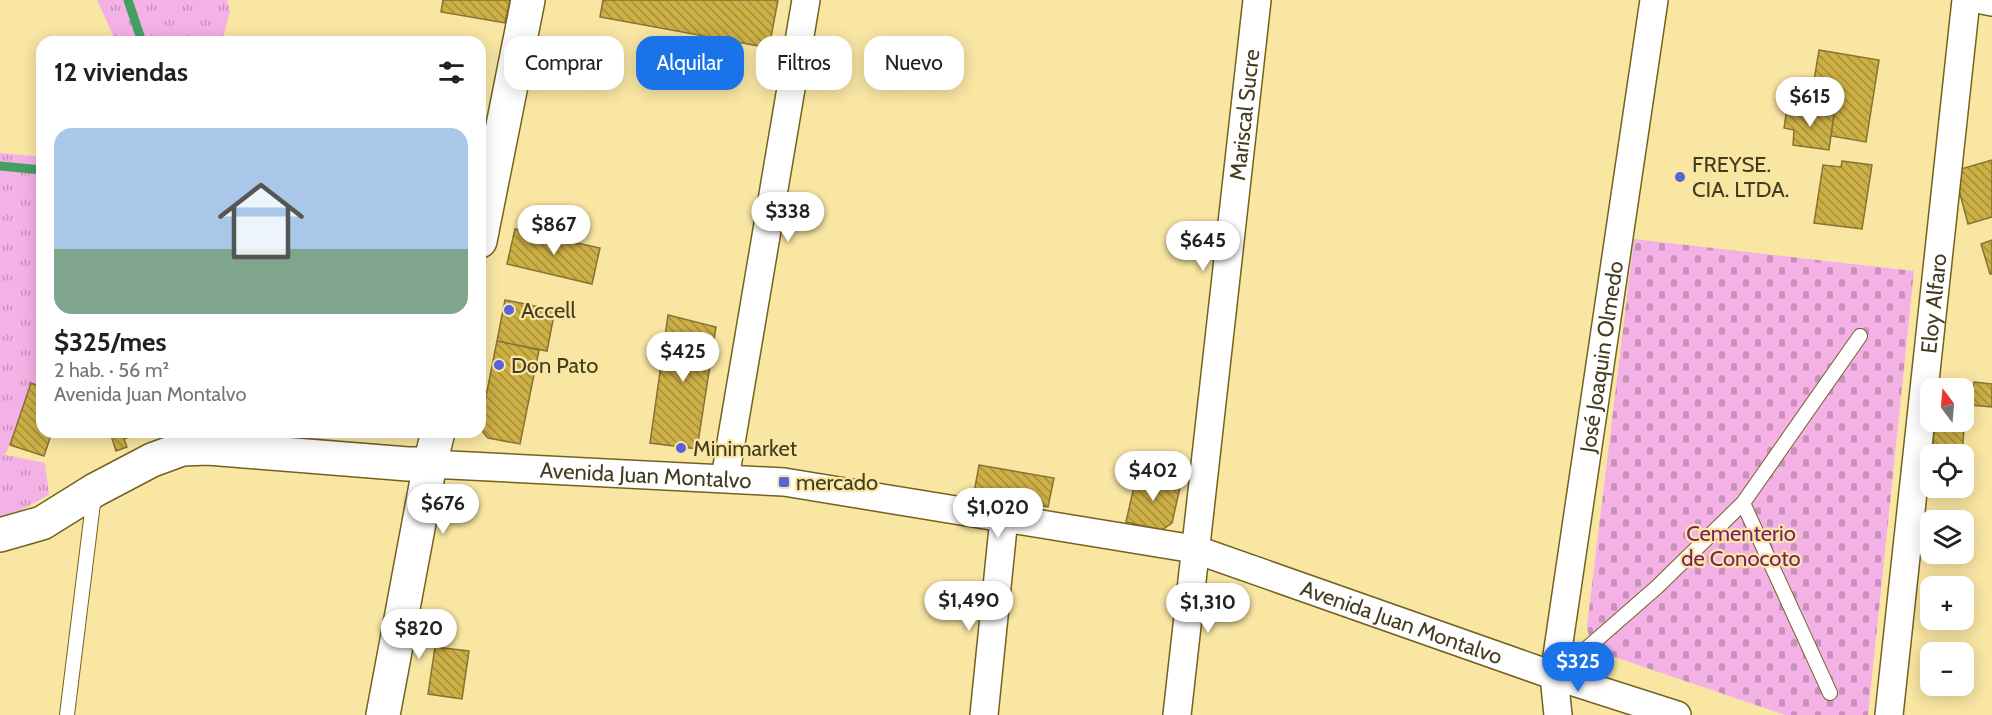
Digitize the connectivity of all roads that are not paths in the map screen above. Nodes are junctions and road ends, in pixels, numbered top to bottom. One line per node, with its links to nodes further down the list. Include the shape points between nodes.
1 (528, 0): 8 (main road)
2 (806, 0): 12 (street)
3 (1257, 0): 17 (street, Mariscal Sucre)
4 (1654, 0): 18 (street, José Joaquin Olmedo)
5 (1966, 0): 26 (street, Eloy Alfaro)
6 (1982, 0): 7 (street)
7 (1992, 2)
8 (486, 212)
9 (1860, 336): 14 (lane)
10 (436, 438): 11 (main road)
11 (430, 464): 12 (street, Avenida Juan Montalvo); 13 (main road, Avenida Juan Montalvo, via 182,449); 21 (main road)
12 (725, 478): 15 (street, Avenida Juan Montalvo, via 784,482)
13 (95, 490): 16 (main road, Avenida Juan Montalvo, via 42,523); 20 (lane)
14 (1743, 503): 18 (lane, via 1657,587); 19 (lane)
15 (1004, 518): 17 (street, Avenida Juan Montalvo); 22 (street)
16 (0, 536)
17 (1194, 549): 18 (street, Avenida Juan Montalvo); 23 (street, Mariscal Sucre)
18 (1556, 676): 24 (street, José Joaquin Olmedo); 25 (street, Avenida Juan Montalvo)
19 (1830, 693)
20 (67, 715)
21 (382, 715)
22 (984, 715)
23 (1177, 715)
24 (1558, 715)
25 (1677, 715)
26 (1888, 715)

